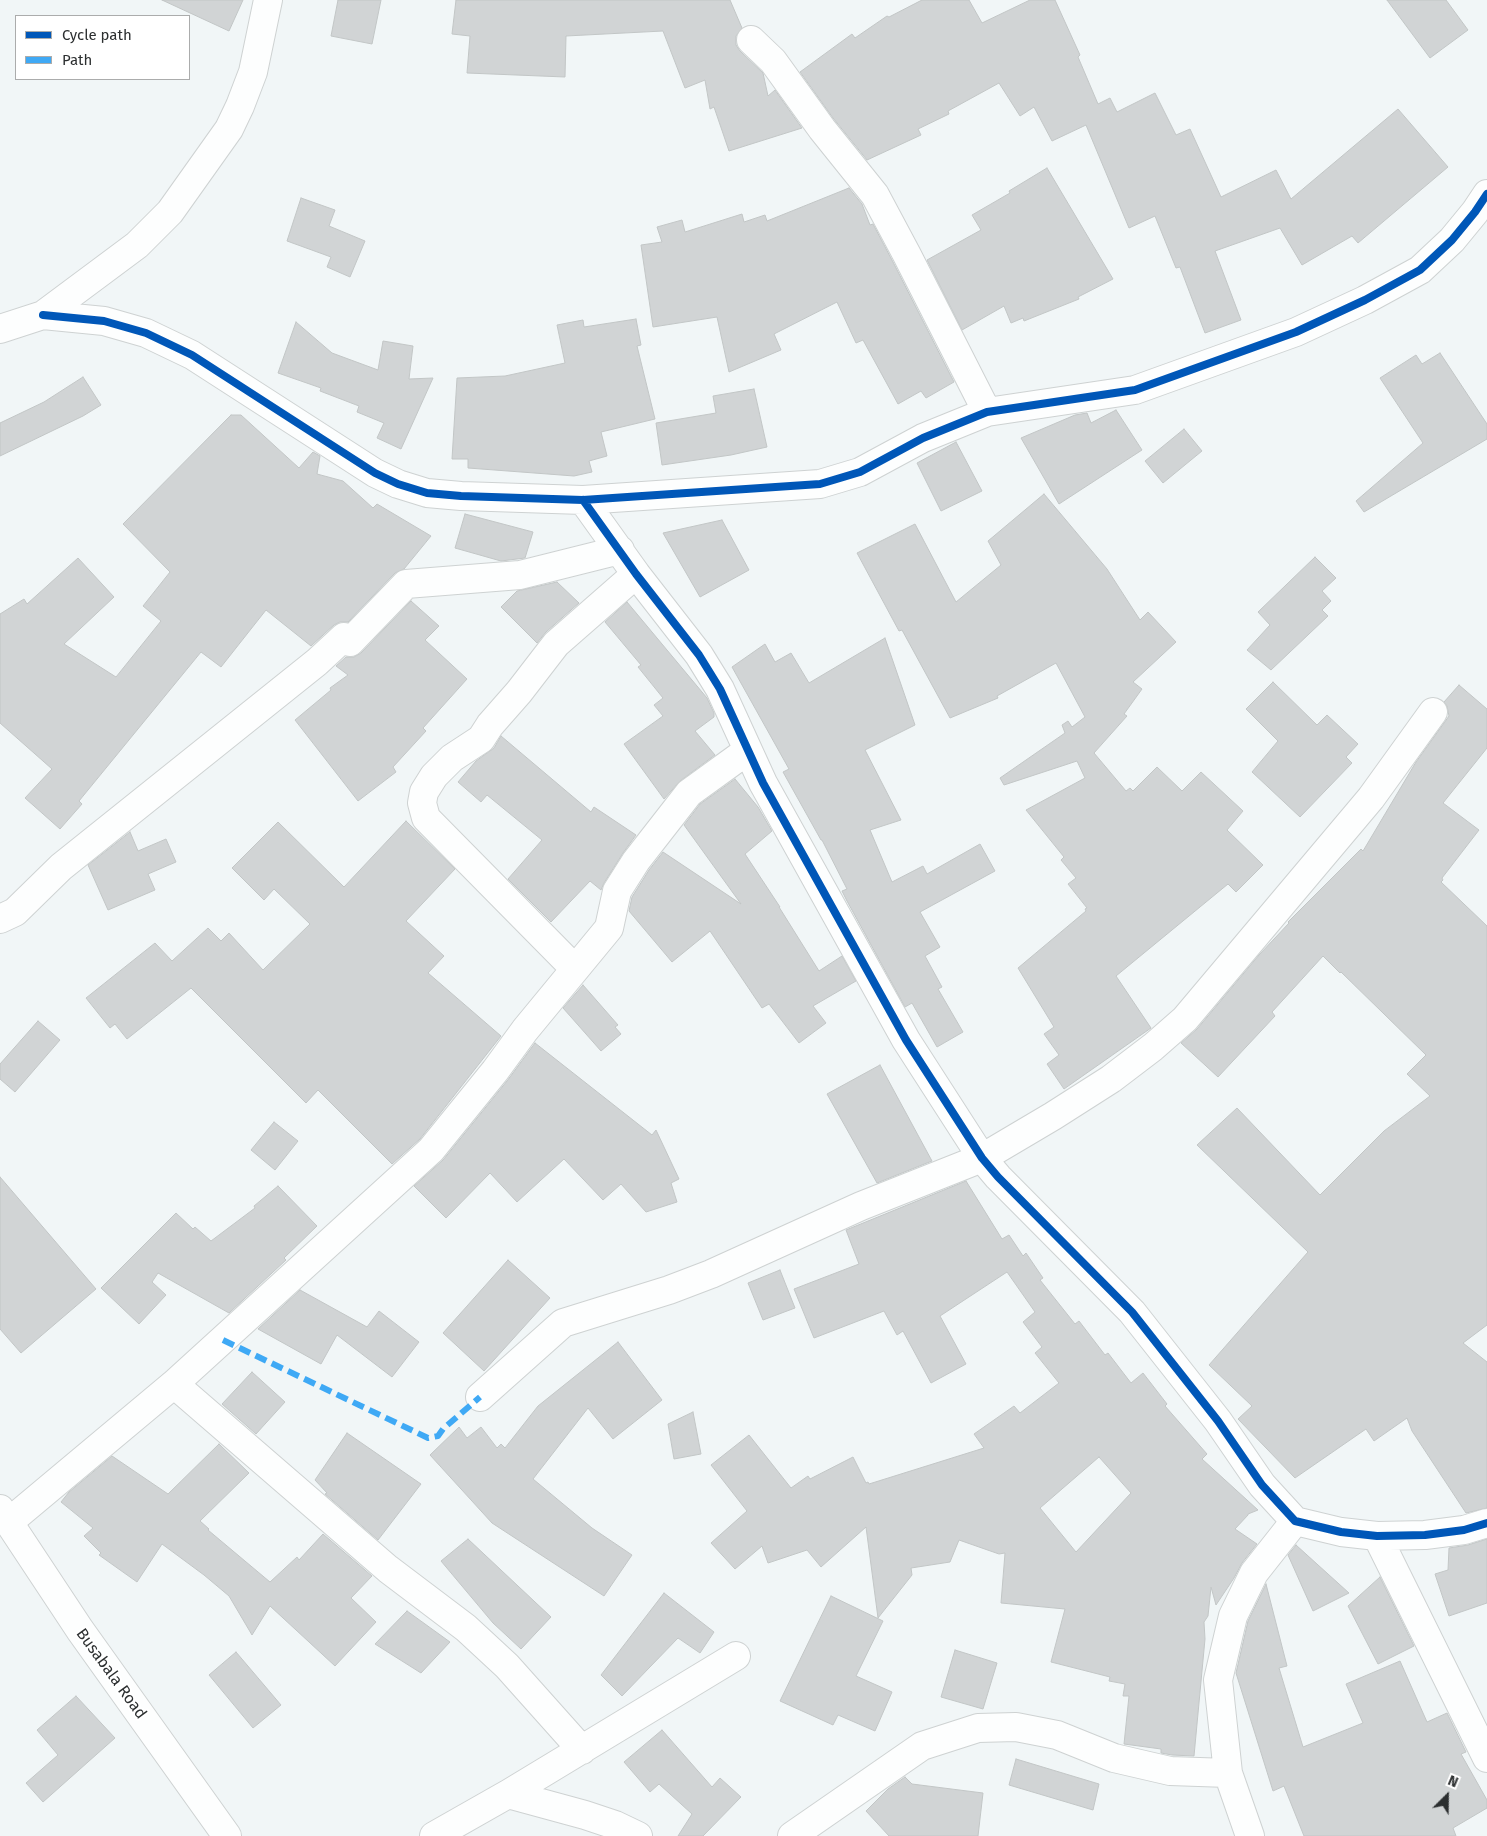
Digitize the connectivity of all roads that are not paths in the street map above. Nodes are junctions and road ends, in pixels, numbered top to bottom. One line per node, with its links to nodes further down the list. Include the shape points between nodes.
1 (268, 0): 4 (street, via 253,72 240,106 229,129 203,167 170,212 137,245)
2 (751, 40): 6 (street, via 773,61 875,195)
3 (1487, 194): 6 (street, via 1452,240 1420,270 1296,332 1134,390)
4 (43, 315): 5 (street); 7 (street, via 104,321 146,333 192,355 375,473 398,484 427,493 461,496)
5 (0, 329)
6 (987, 412): 7 (street, via 924,438 860,472 820,484)
7 (583, 500): 8 (street)
8 (620, 550): 9 (street); 12 (street, via 520,575 406,584 350,642 344,637 61,867 15,912)
9 (636, 574): 11 (street, via 699,655 720,689); 13 (street, via 556,644 480,740 452,758 434,776 422,802 426,818)
10 (1433, 712): 14 (street, via 1371,798 1186,1019 1111,1079)
11 (747, 751): 13 (street, via 689,793 631,868 617,891 609,928); 14 (street, via 906,1040)
12 (0, 919)
13 (575, 969): 15 (street, via 431,1150)
14 (982, 1158): 16 (street, via 861,1206 711,1274 563,1323); 18 (street, via 1132,1312 1218,1421 1262,1485)
15 (174, 1384): 17 (street); 22 (street, via 388,1569 466,1628 507,1666)
16 (480, 1397)
17 (4, 1516): 26 (street, Busabala Road, via 80,1630)
18 (1295, 1522): 20 (street); 24 (street, via 1254,1572 1233,1616 1218,1680)
19 (1487, 1523): 20 (street, via 1464,1530 1425,1535)
20 (1377, 1536): 23 (street)
21 (736, 1656): 22 (street)
22 (582, 1750): 25 (street)
23 (1487, 1758)
24 (1228, 1772): 29 (street, via 1170,1771 1114,1758 1057,1734 1016,1727 978,1728 922,1746); 30 (street)
25 (508, 1794): 27 (street); 28 (street, via 600,1820)
26 (228, 1836)
27 (434, 1836)
28 (638, 1836)
29 (792, 1836)
30 (1250, 1836)

